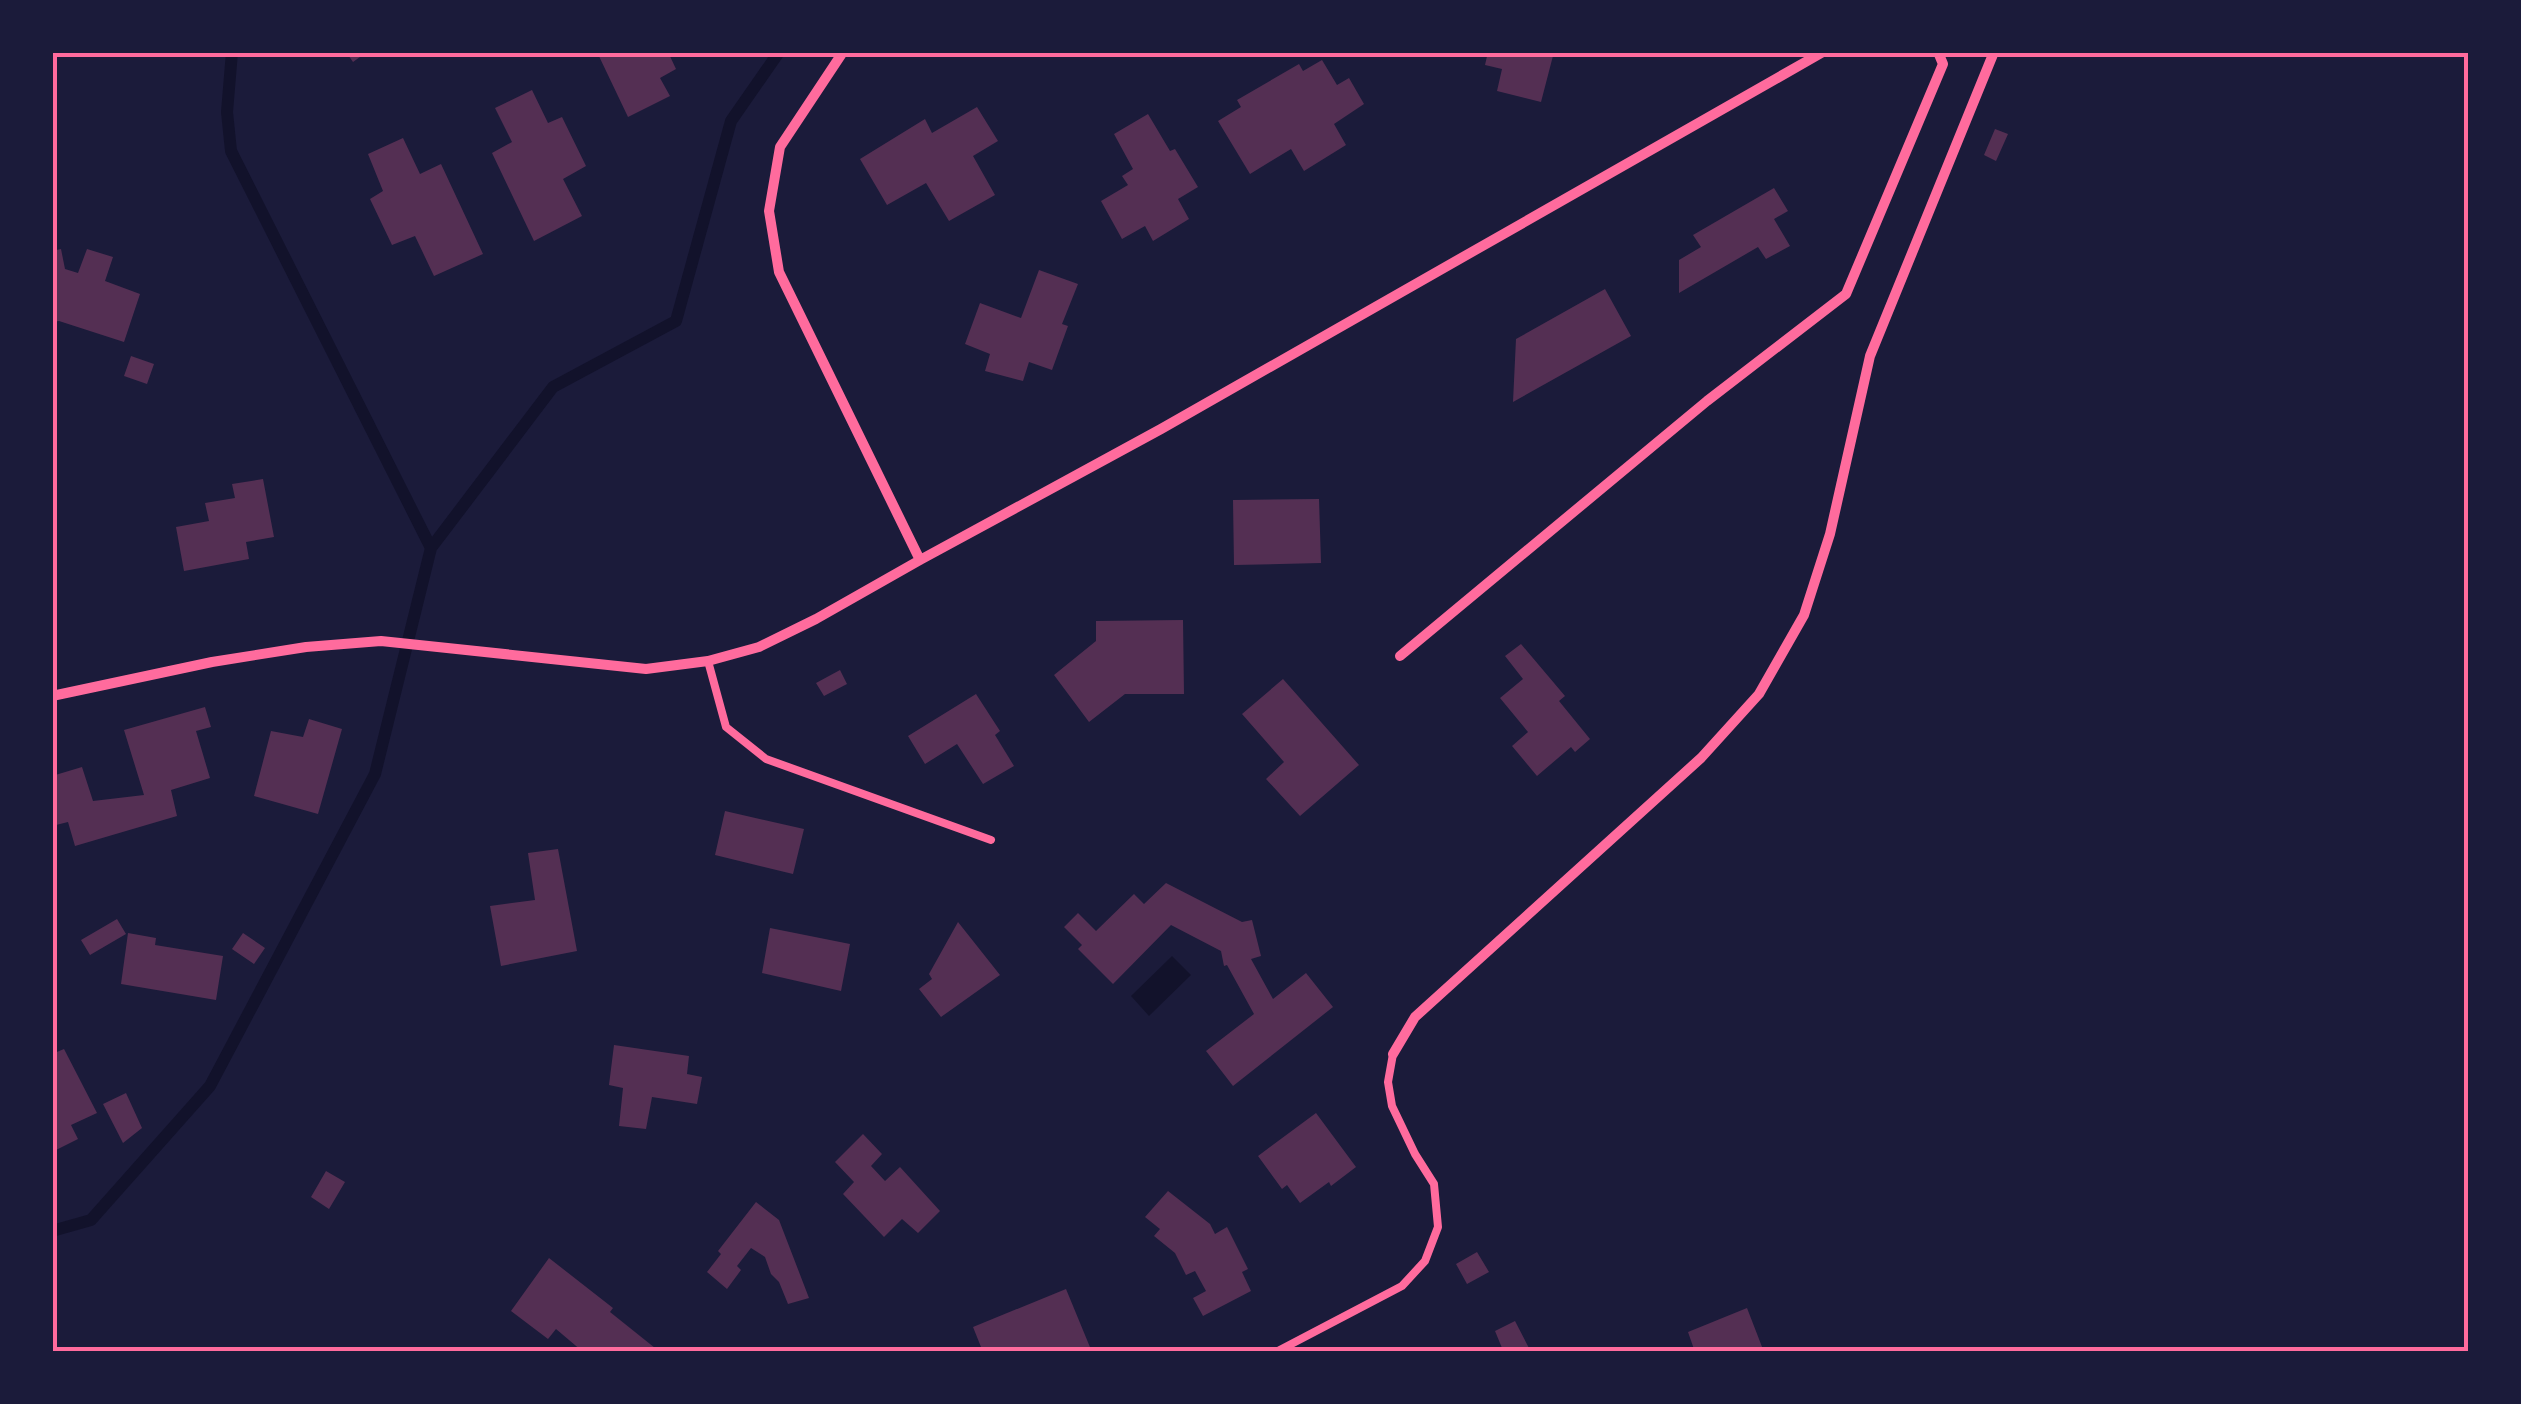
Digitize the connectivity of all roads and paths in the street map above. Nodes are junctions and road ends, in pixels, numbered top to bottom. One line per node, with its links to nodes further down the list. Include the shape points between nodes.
1 (843, 52): 5 (street, via 780,147 768,212 780,272)
2 (1824, 52): 5 (street)
3 (1938, 52): 6 (street, via 1943,64 1846,294)
4 (1994, 52): 10 (street, via 1870,356 1830,534 1804,615 1760,694 1701,758 1415,1017)
5 (920, 560): 7 (street, via 758,647)
6 (1400, 656)
7 (708, 662): 8 (street, via 646,669 381,642 212,662); 9 (lane, via 726,727 766,759)
8 (52, 696)
9 (991, 840)
10 (1393, 1054): 11 (lane, via 1392,1106 1434,1184 1438,1227 1425,1262 1402,1286)
11 (1276, 1352)

